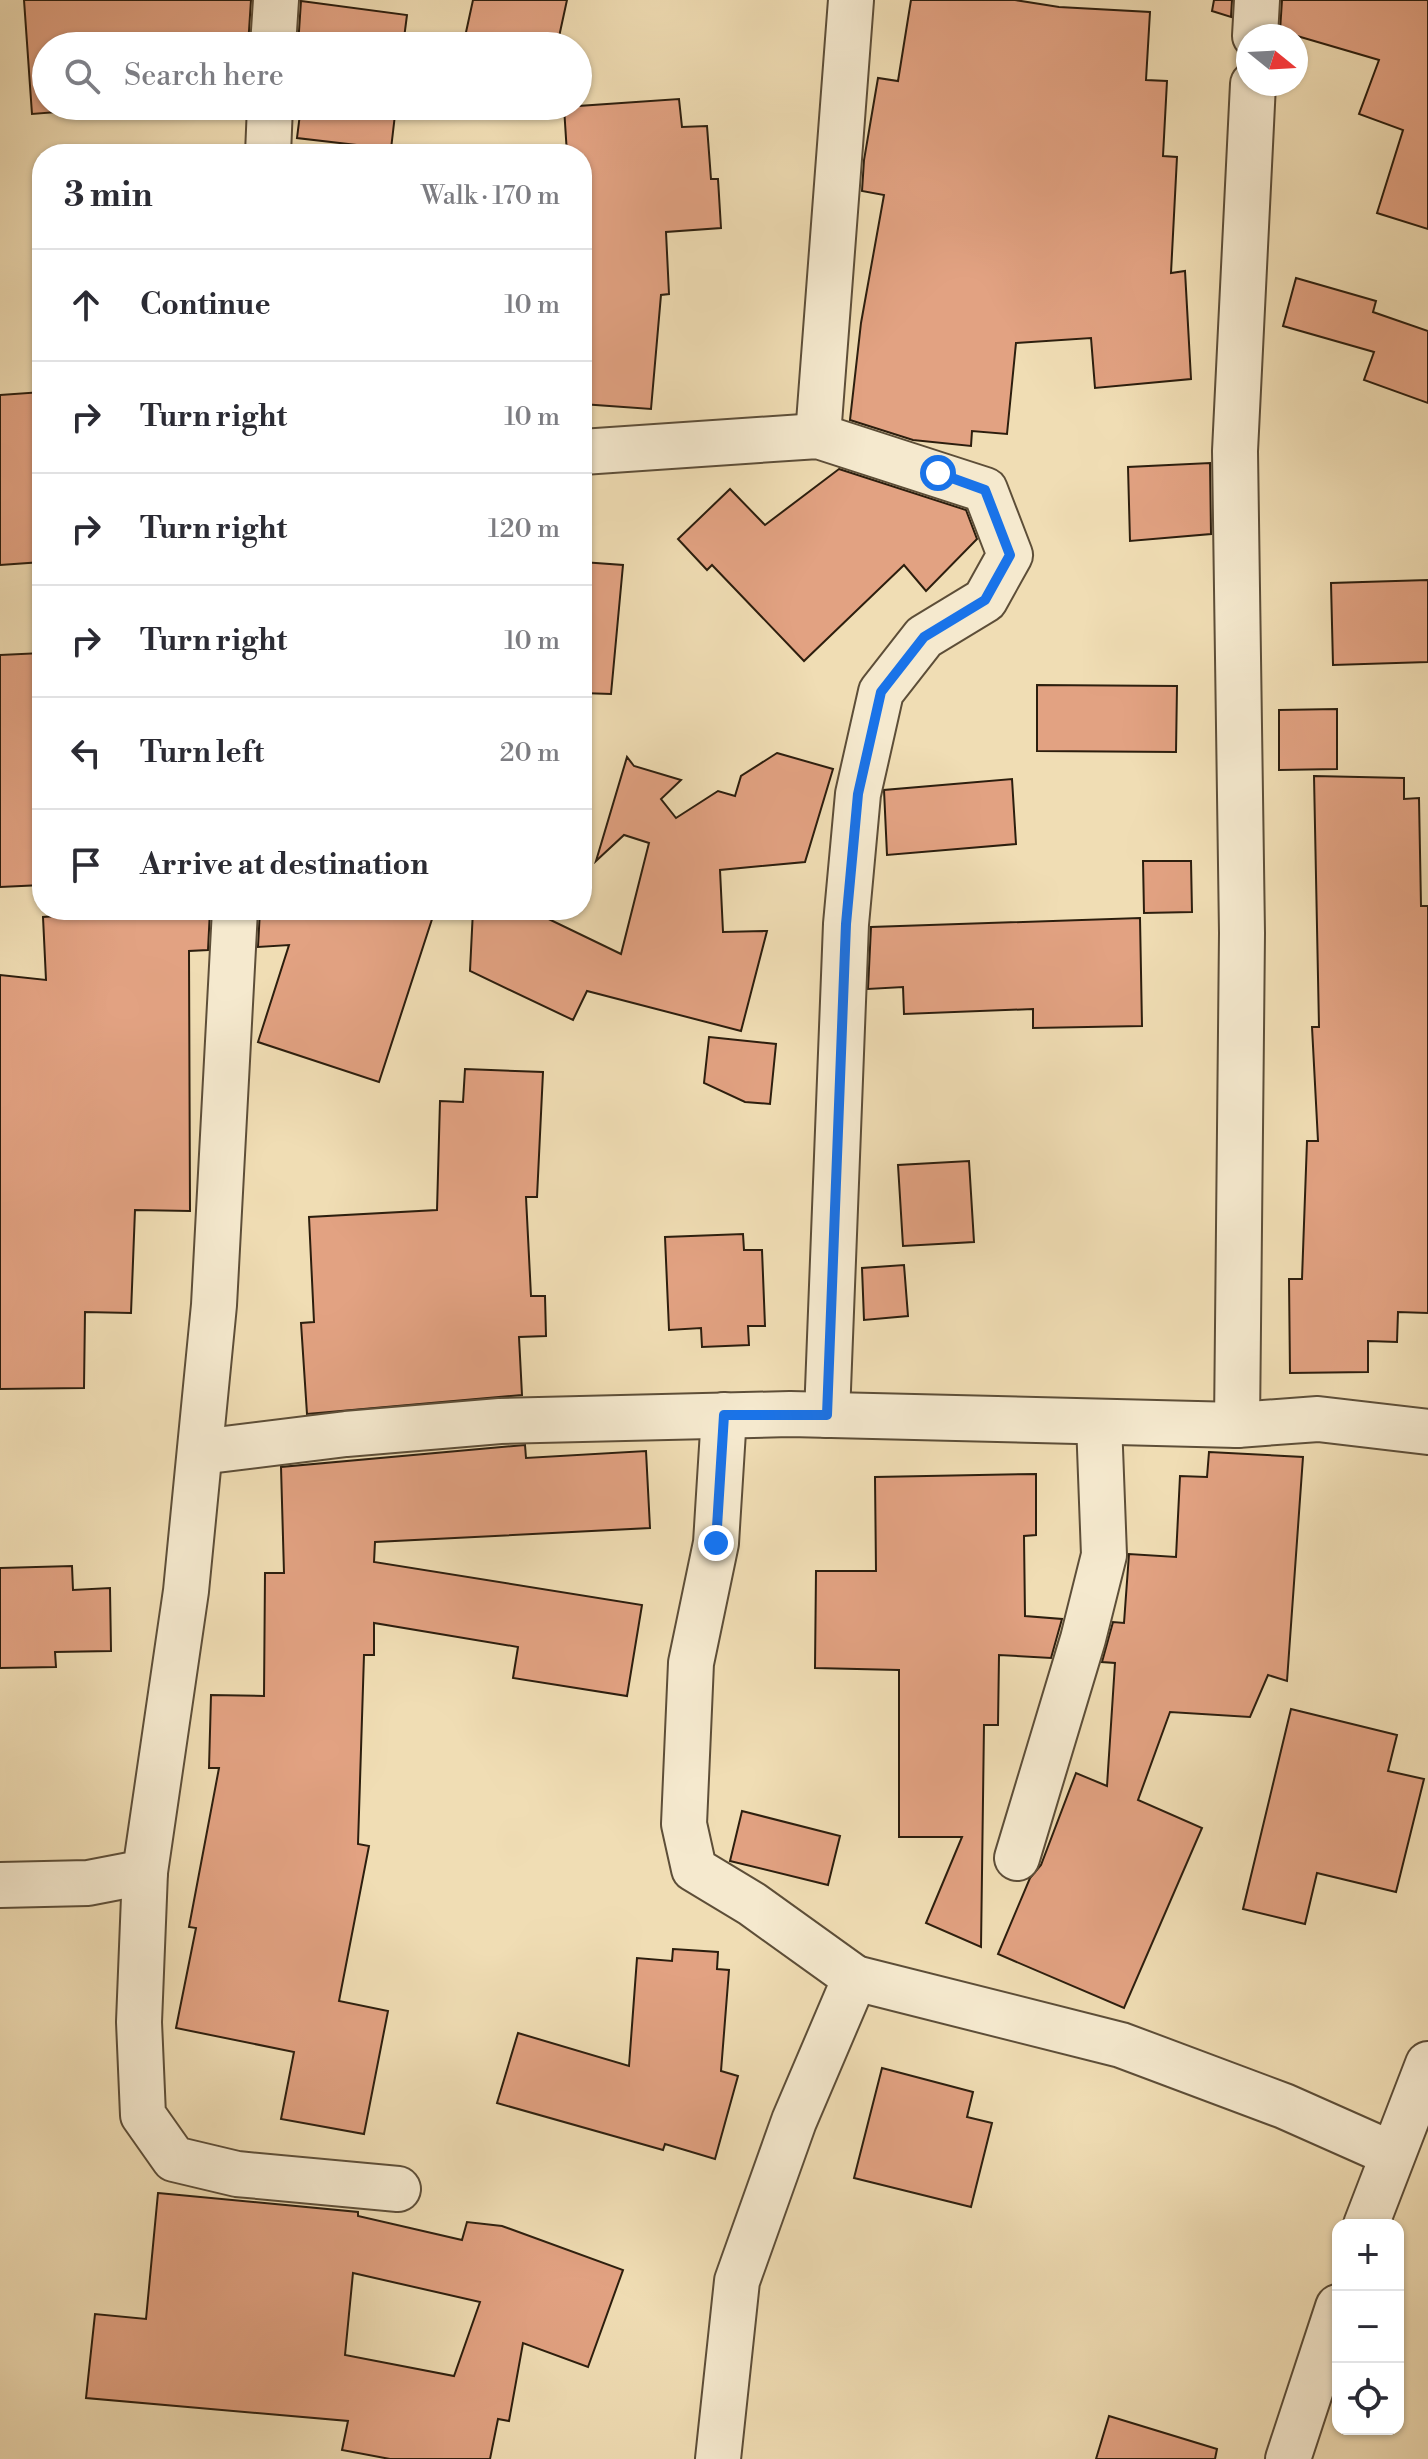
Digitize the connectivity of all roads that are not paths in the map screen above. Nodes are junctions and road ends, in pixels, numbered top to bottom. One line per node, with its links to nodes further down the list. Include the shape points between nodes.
1 (276, 0): 5 (street)
2 (851, 0): 9 (street)
3 (1257, 0): 4 (street)
4 (1256, 24)
5 (274, 32)
6 (1252, 96): 15 (street, via 1235,451 1242,933)
7 (269, 120): 8 (street)
8 (268, 144)
9 (818, 436): 10 (street); 13 (street, via 985,490 1010,555 985,600 924,637 881,692 858,794 846,924)
10 (592, 451)
11 (234, 920): 17 (street, via 214,1305)
12 (724, 1415): 13 (street); 17 (street, via 500,1421); 21 (street, via 716,1543 691,1663 684,1824 694,1869)
13 (827, 1415): 14 (street)
14 (1099, 1422): 15 (street); 18 (street, via 1104,1555)
15 (1237, 1425): 16 (street, via 1318,1419)
16 (1428, 1432)
17 (200, 1452): 19 (street, via 186,1591)
18 (1017, 1858)
19 (145, 1872): 20 (street, via 88,1883); 24 (street, via 139,2022 143,2115 174,2159 237,2174)
20 (0, 1885)
21 (855, 1978): 23 (street, via 1121,2045 1284,2106); 27 (street, via 794,2121 737,2281)
22 (1428, 2064): 23 (street)
23 (1392, 2154): 25 (street)
24 (398, 2189)
25 (1368, 2219)
26 (1332, 2325): 28 (street)
27 (718, 2459)
28 (1288, 2459)

